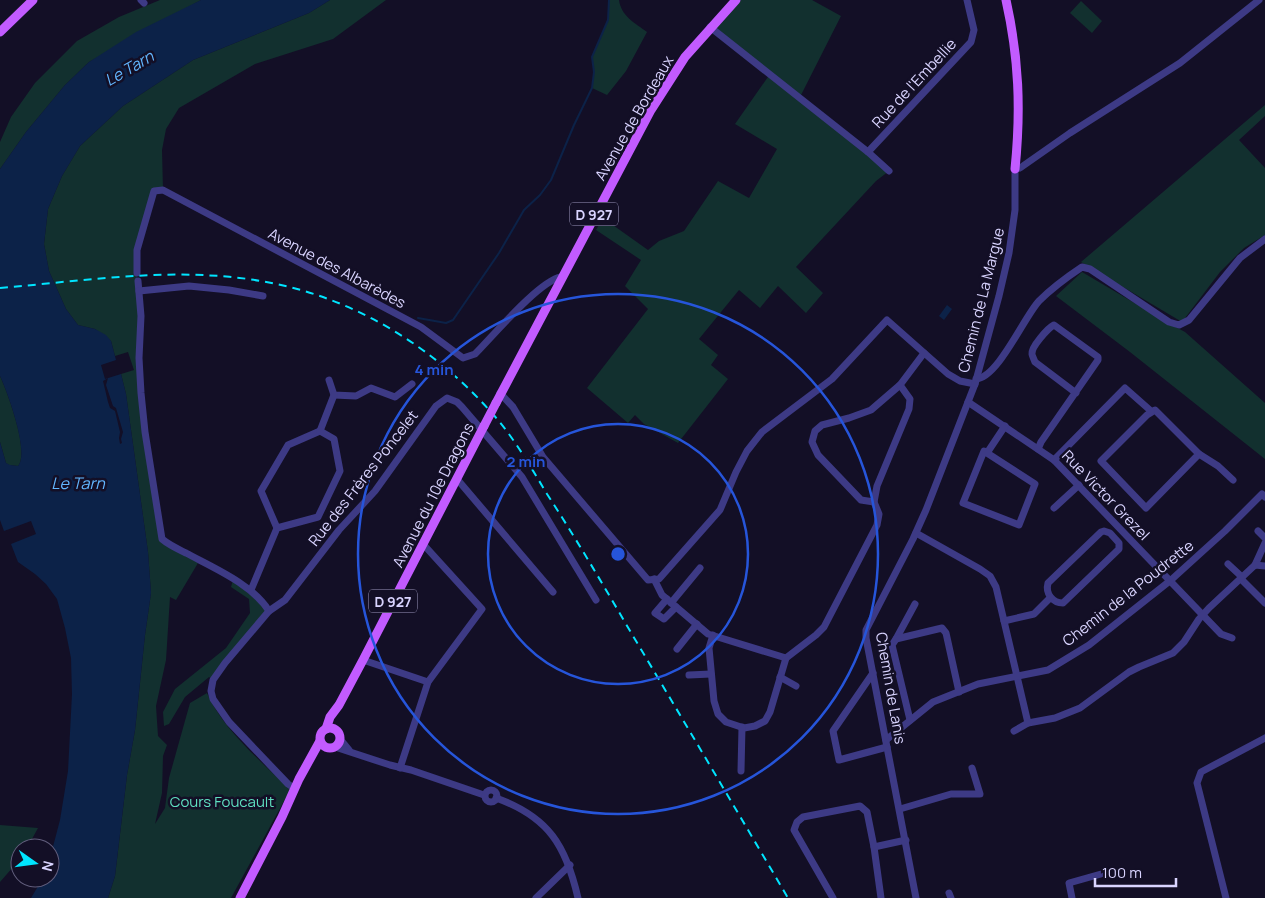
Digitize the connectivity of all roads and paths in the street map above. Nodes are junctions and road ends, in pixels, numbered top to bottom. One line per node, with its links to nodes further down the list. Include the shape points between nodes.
1 (33, 0): 7 (main road)
2 (736, 0): 6 (main road, Avenue de Bordeaux / D 927)
3 (968, 0): 8 (street, Rue de l'Embellie, via 974,30 971,42)
4 (1006, 0): 9 (main road, via 1017,58 1019,90)
5 (1259, 0): 9 (street, via 1162,76 1020,168)
6 (710, 28): 8 (street); 12 (main road, Avenue de Bordeaux / D 927, via 685,57 651,110)
7 (0, 32)
8 (868, 152): 10 (street)
9 (1015, 168): 17 (street, Chemin de La Margue, via 1015,210 1010,243)
10 (889, 171)
11 (1265, 239): 17 (street, via 1240,258 1189,320 1179,325 1169,322 1090,269 1082,267 1040,301 1002,357)
12 (561, 277): 13 (street, Avenue des Albarèdes, via 538,290 475,354 463,358 421,327 163,190 154,191 137,250); 20 (main road, Avenue de Bordeaux / D 927)
13 (138, 290): 14 (street, via 189,286); 53 (street, Avenue des Albarèdes, via 141,393 162,539)
14 (264, 296)
15 (924, 353): 17 (street, Chemin de La Margue, via 956,379); 19 (street); 51 (street, Chemin de La Margue, via 887,320 832,379 762,432 747,451 720,510 659,579)
16 (329, 380): 22 (street)
17 (976, 381): 23 (street, Chemin de Lanis)
18 (412, 384): 22 (street, via 395,397 371,388 356,396)
19 (900, 385): 36 (street, via 910,399 909,409 877,486); 36 (street, via 871,410 822,425 815,431 812,442 818,455 861,500)
20 (500, 393): 26 (main road, Avenue du 10e Dragons / D 927, bridge); 51 (street, via 513,407 552,469 648,580)
21 (1076, 393): 21 (street, via 1098,356 1054,325 1033,348 1032,355 1035,362); 28 (street)
22 (334, 395): 27 (street)
23 (968, 402): 25 (street, Rue Victor Grezel); 41 (street, Chemin de Lanis)
24 (1151, 411): 30 (street, via 1155,410); 30 (street, via 1101,461 1146,508); 31 (street, via 1125,388)
25 (1005, 426): 28 (street, Rue Victor Grezel); 29 (street)
26 (483, 428): 32 (main road, Avenue du 10e Dragons / D 927); 56 (street, via 522,477); 60 (street, Rue des Frères Poncelet, via 457,402 447,398 436,406 375,490 339,530 285,600)
27 (320, 431): 38 (street, via 288,445 261,491); 38 (street, via 334,439 340,470 318,518)
28 (1038, 449): 31 (street, Rue Victor Grezel)
29 (987, 453): 29 (street, via 1036,484 1019,525 962,503 984,451)
30 (1199, 454): 33 (street)
31 (1054, 460): 34 (street, Rue Victor Grezel)
32 (457, 479): 45 (main road, Avenue du 10e Dragons / D 927); 54 (street)
33 (1233, 480)
34 (1079, 485): 37 (street); 39 (street, Rue Victor Grezel)
35 (1265, 497): 52 (street, Chemin de la Poudrette, via 1262,494)
36 (874, 502): 68 (street, via 880,514 877,525 824,627)
37 (1054, 508)
38 (277, 528): 53 (street)
39 (1120, 529): 42 (street); 52 (street, Rue Victor Grezel)
40 (1258, 531): 43 (street)
41 (916, 533): 62 (street, via 990,576); 70 (street, Chemin de Lanis, via 866,630)
42 (1113, 536): 55 (street, via 1101,532 1070,561 1048,583 1046,588); 55 (street, via 1120,542 1119,549 1102,566 1063,604)
43 (1265, 538)
44 (1265, 543): 47 (street)
45 (423, 544): 69 (main road, Avenue du 10e Dragons / D 927); 75 (street, via 482,609)
46 (1228, 564): 50 (street)
47 (1255, 565): 48 (street); 50 (street)
48 (1265, 566)
49 (700, 568): 57 (street)
50 (1241, 578): 58 (street); 61 (street)
51 (654, 579): 57 (street, via 662,595)
52 (1171, 580): 61 (street, Rue Victor Grezel); 73 (street, Chemin de la Poudrette, via 1089,645 1048,670)
53 (251, 590): 60 (street, Avenue des Albarèdes)
54 (553, 592)
55 (1050, 598): 62 (street, via 1034,614)
56 (596, 600)
57 (671, 603): 63 (street)
58 (1265, 603)
59 (915, 604): 66 (street)
60 (269, 611): 92 (street, via 213,680 211,691 213,700 236,730)
61 (1203, 615): 65 (street, Rue Victor Grezel, via 1221,634); 80 (street, via 1184,642 1170,655 1129,672 1080,708 1055,718)
62 (1004, 621): 73 (street)
63 (697, 624): 64 (street); 67 (street)
64 (713, 635): 68 (street); 71 (street, via 709,648)
65 (1232, 638)
66 (896, 639): 77 (street, via 942,628 946,633); 79 (street, via 892,645)
67 (677, 649)
68 (786, 658): 74 (street)
69 (364, 660): 75 (street); 78 (main road, Avenue du 10e Dragons / D 927)
70 (873, 673): 87 (street, Chemin de Lanis); 87 (street, via 832,731 839,760)
71 (712, 674): 72 (street); 81 (street, via 718,714 726,722)
72 (688, 675)
73 (1017, 676): 77 (street, Chemin de la Poudrette, via 978,684); 80 (street)
74 (780, 677): 76 (street); 81 (street, via 765,721)
75 (428, 682): 89 (street)
76 (796, 686)
77 (959, 692): 79 (street, Chemin de la Poudrette, via 933,702)
78 (333, 714): 82 (main road, Avenue du 10e Dragons / D 927); 83 (main road)
79 (910, 720): 87 (street, Chemin de la Poudrette)
80 (1028, 722): 84 (street)
81 (742, 727): 91 (street)
82 (326, 729): 83 (main road); 86 (main road)
83 (336, 730): 88 (main road, via 339,733)
84 (1014, 732)
85 (1265, 738): 105 (street, via 1202,772 1197,783)
86 (320, 740): 88 (main road, via 322,745); 92 (main road)
87 (886, 743): 93 (street, Chemin de Lanis)
88 (334, 745): 89 (street); 92 (main road, via 315,758)
89 (400, 768): 96 (street, via 484,795 489,802 496,798 517,806 546,829)
90 (972, 768): 93 (street, via 980,794 951,794)
91 (741, 771)
92 (295, 789): 98 (main road)
93 (900, 809): 94 (street, Chemin de Lanis)
94 (906, 840): 95 (street); 103 (street, Chemin de Lanis)
95 (874, 847): 101 (street, via 867,812 860,806 802,817 797,822 794,830); 102 (street)
96 (570, 865): 99 (street); 100 (street)
97 (1101, 874): 104 (street, via 1069,883)
98 (240, 898)
99 (536, 898)
100 (578, 898)
101 (832, 898)
102 (881, 898)
103 (916, 898)
104 (1072, 898)
105 (1226, 898)

